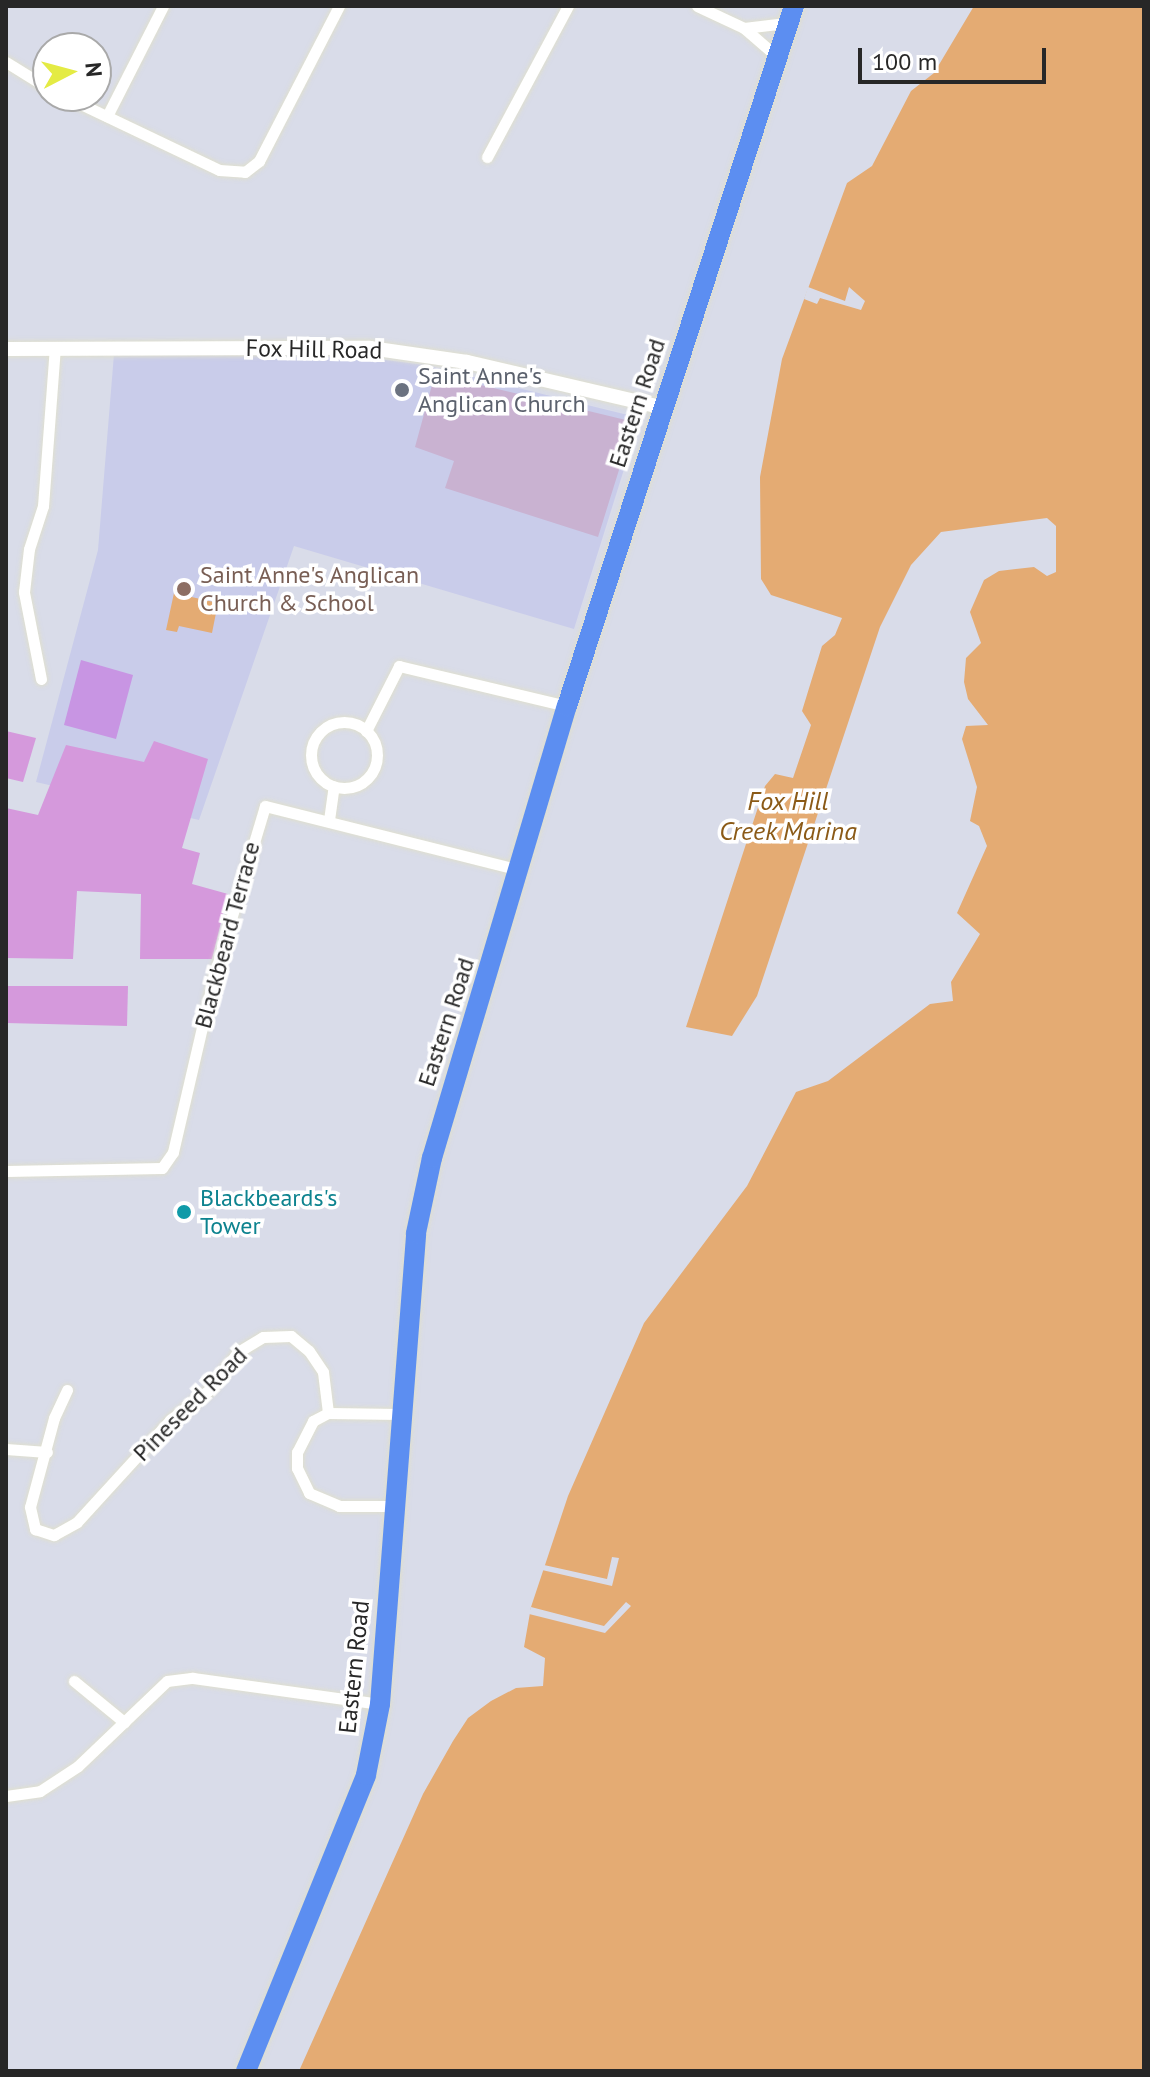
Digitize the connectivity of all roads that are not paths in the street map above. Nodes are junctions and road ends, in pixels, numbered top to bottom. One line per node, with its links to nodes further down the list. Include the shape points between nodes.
1 (163, 6): 11 (street)
2 (339, 6): 11 (street, via 259,161 245,172 219,170)
3 (568, 6): 12 (street)
4 (697, 6): 6 (street)
5 (790, 14): 6 (street); 7 (highway, Eastern Road)
6 (744, 28): 7 (street)
7 (775, 55): 15 (highway, Eastern Road)
8 (6, 62): 9 (street)
9 (32, 78)
10 (98, 112): 11 (street)
11 (107, 116)
12 (487, 157)
13 (55, 348): 14 (main road, Fox Hill Road); 15 (main road, Fox Hill Road, via 381,349 467,362); 16 (street, via 43,506 29,549 24,592)
14 (6, 349)
15 (664, 408): 17 (highway, Eastern Road)
16 (41, 679)
17 (567, 706): 18 (street, via 399,666); 21 (highway, Eastern Road)
18 (366, 731): 19 (street, via 376,750 372,771 356,785); 19 (street, via 336,723 313,743 317,774)
19 (334, 786): 20 (street)
20 (329, 820): 21 (street, Blackbeard Terrace); 22 (street, Blackbeard Terrace, via 273,805 259,814 173,1152 162,1168)
21 (520, 870): 25 (highway, Eastern Road, via 432,1158 416,1233)
22 (6, 1171)
23 (67, 1390): 27 (street, Pineseed Road)
24 (328, 1413): 25 (street); 27 (street, Pineseed Road, via 323,1372 309,1351 291,1336 263,1337 238,1352 209,1390 170,1420 77,1522 54,1535 35,1529 30,1507); 28 (street, via 313,1421 297,1452 297,1468 309,1493 339,1506)
25 (400, 1414): 28 (highway, Eastern Road)
26 (6, 1449): 27 (street)
27 (47, 1452)
28 (395, 1506): 30 (highway, Eastern Road)
29 (74, 1681): 31 (street)
30 (380, 1704): 31 (street, via 193,1678 167,1681); 33 (highway, Eastern Road, via 366,1775)
31 (124, 1722): 32 (street, via 78,1766 40,1791)
32 (6, 1796)
33 (246, 2071)

